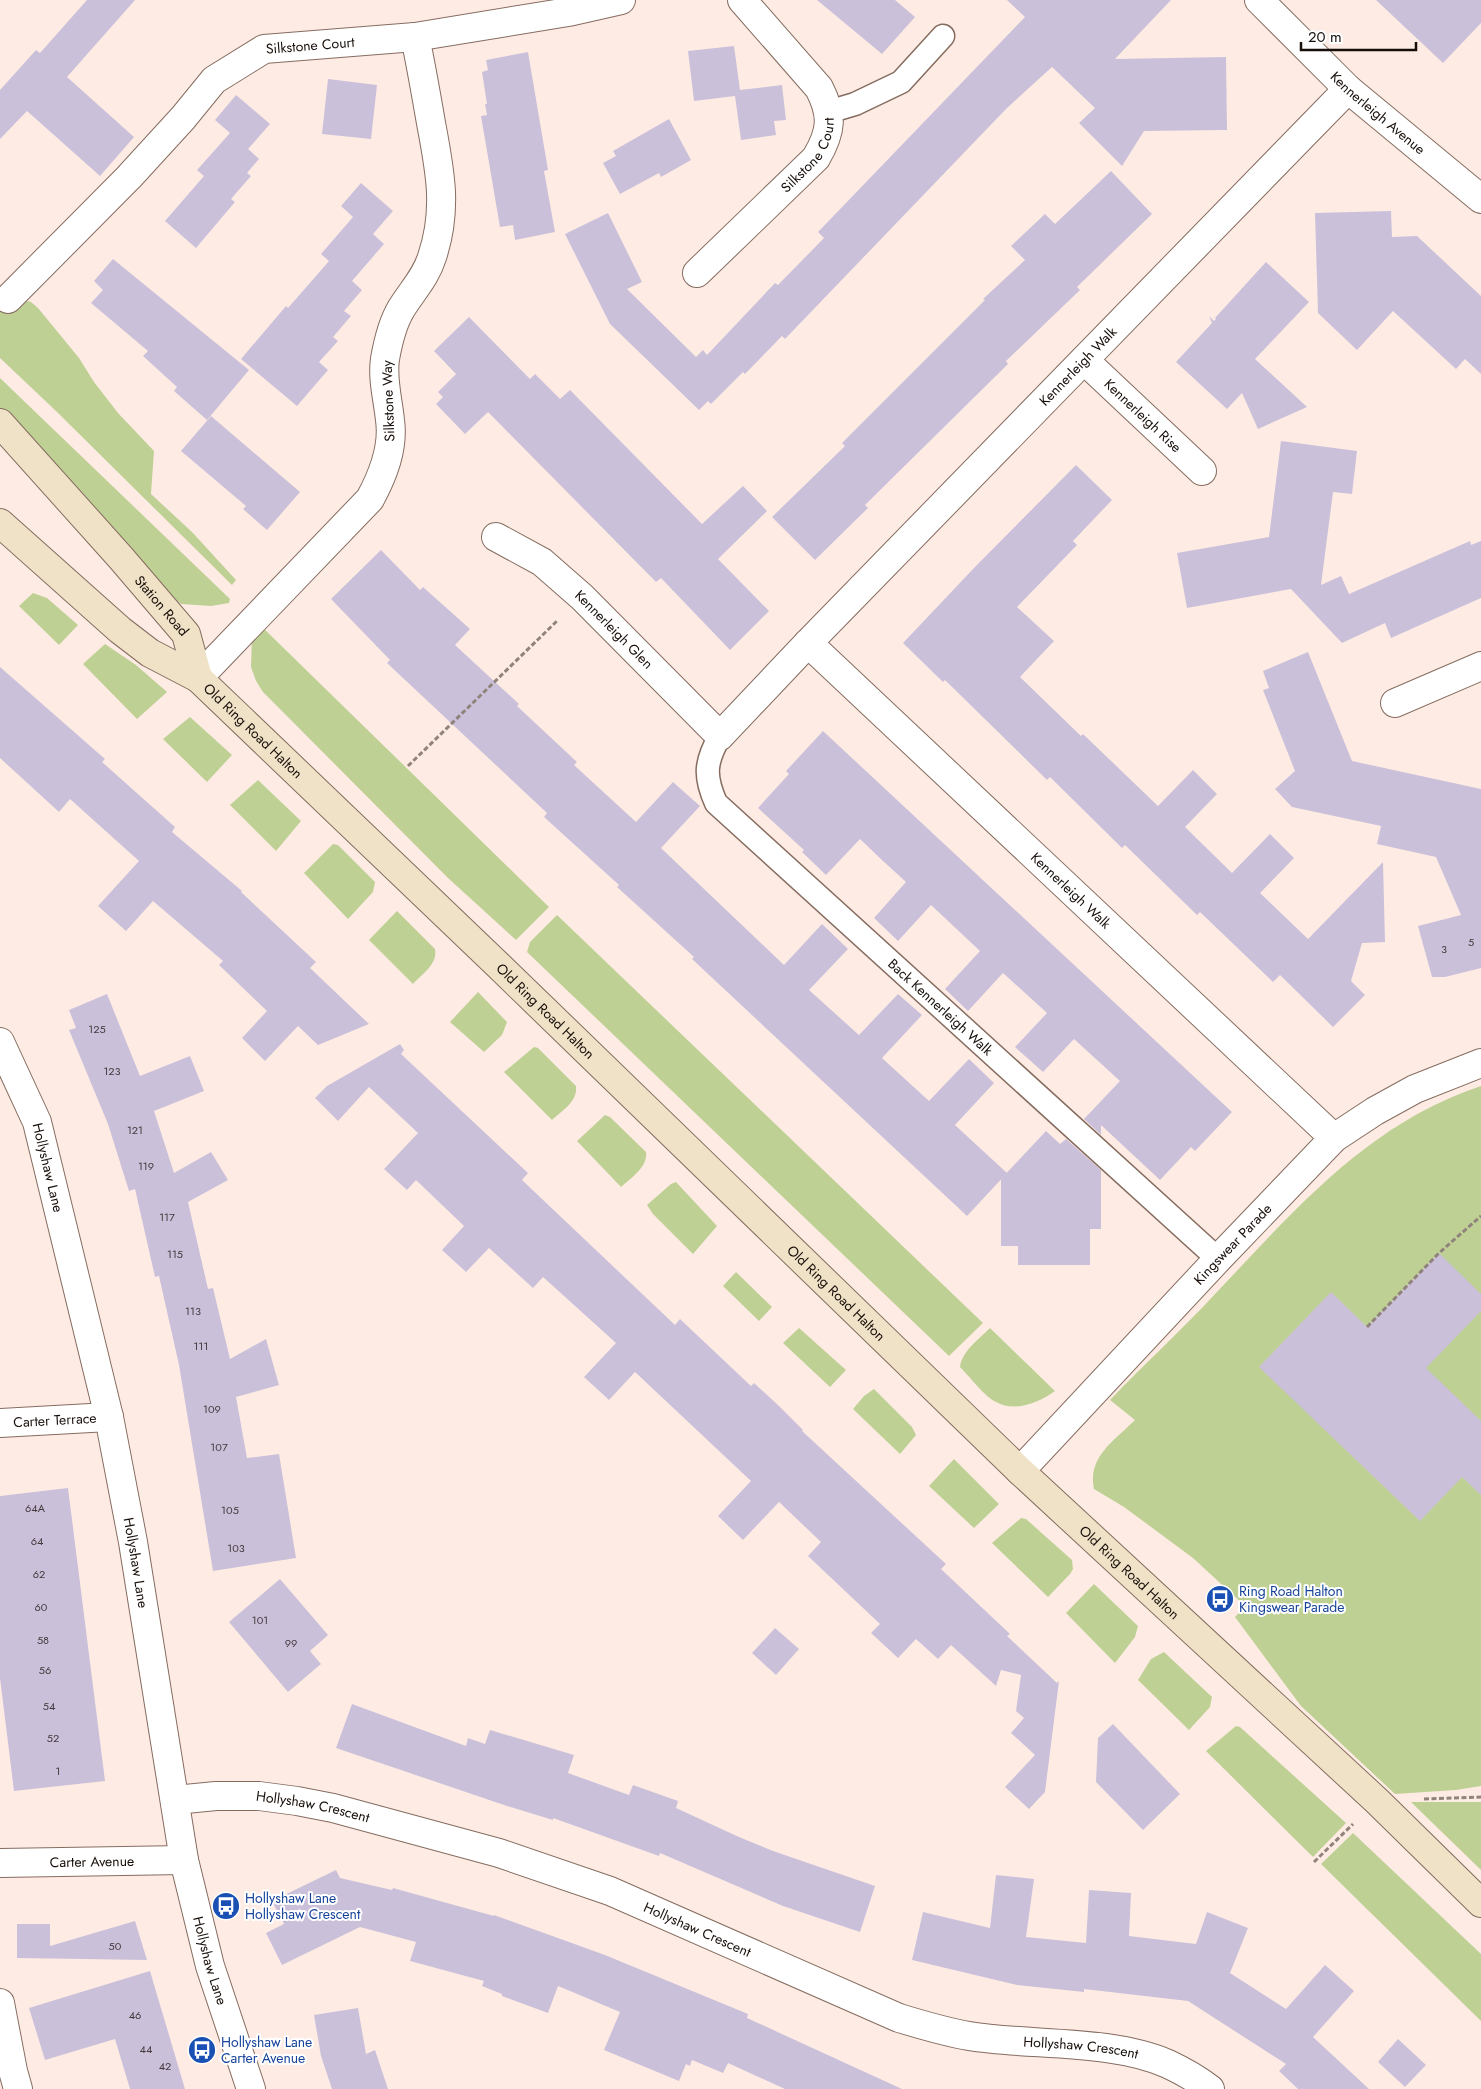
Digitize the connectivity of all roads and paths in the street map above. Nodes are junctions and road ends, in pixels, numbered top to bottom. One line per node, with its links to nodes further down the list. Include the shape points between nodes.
1 (621, 0): 5 (street, Silkstone Court)
2 (742, 0): 7 (street, Silkstone Court, via 819,88)
3 (1259, 0): 6 (street, Kennerleigh Avenue)
4 (943, 36): 7 (lane, via 901,82 855,104)
5 (415, 37): 10 (street, Silkstone Court, via 264,49 214,80 129,177); 19 (street, Silkstone Way, via 440,174 442,204 432,260 419,286 400,309 389,337 384,366 391,422 390,450 382,476 370,499)
6 (1348, 89): 8 (street, Kennerleigh Avenue); 11 (street, Kennerleigh Walk)
7 (828, 112): 9 (street, Silkstone Court, via 830,123 816,158)
8 (1481, 198)
9 (697, 273)
10 (8, 298)
11 (1084, 360): 13 (street, Kennerleigh Rise); 17 (street, Kennerleigh Walk)
12 (0, 423): 19 (main road, Station Road, via 186,634)
13 (1202, 471)
14 (0, 523): 19 (main road, via 120,630 150,653)
15 (496, 537): 16 (street, Kennerleigh Glen, via 542,562)
16 (582, 597): 21 (street, Kennerleigh Glen); 22 (path)
17 (808, 643): 21 (street, Kennerleigh Walk); 25 (street, Kennerleigh Walk)
18 (1481, 666): 20 (street)
19 (198, 678): 31 (main road, Old Ring Road Halton)
20 (1395, 703)
21 (720, 736): 27 (lane, Back Kennerleigh Walk, via 711,752 707,769 709,787 716,803)
22 (408, 766)
23 (0, 1042): 29 (street, Hollyshaw Lane, via 37,1122)
24 (1481, 1063): 25 (street, Kingswear Parade, via 1415,1089)
25 (1334, 1138): 27 (street, Kingswear Parade)
26 (1481, 1216): 28 (path, via 1439,1253)
27 (1218, 1259): 31 (street, Kingswear Parade)
28 (1367, 1327)
29 (109, 1417): 30 (street, Carter Terrace); 32 (street, Hollyshaw Lane, via 134,1542)
30 (0, 1423)
31 (1020, 1471): 35 (main road, Old Ring Road Halton, via 1370,1794)
32 (175, 1800): 33 (street, Hollyshaw Lane); 39 (street, Hollyshaw Crescent, via 259,1796 297,1800 499,1853 610,1891 899,2018 969,2036 1138,2054 1167,2063)
33 (184, 1860): 34 (street, Carter Avenue); 38 (street, Hollyshaw Lane, via 210,1966)
34 (0, 1863)
35 (1481, 1903)
36 (0, 2003): 37 (street)
37 (10, 2077)
38 (251, 2089)
39 (1210, 2089)

